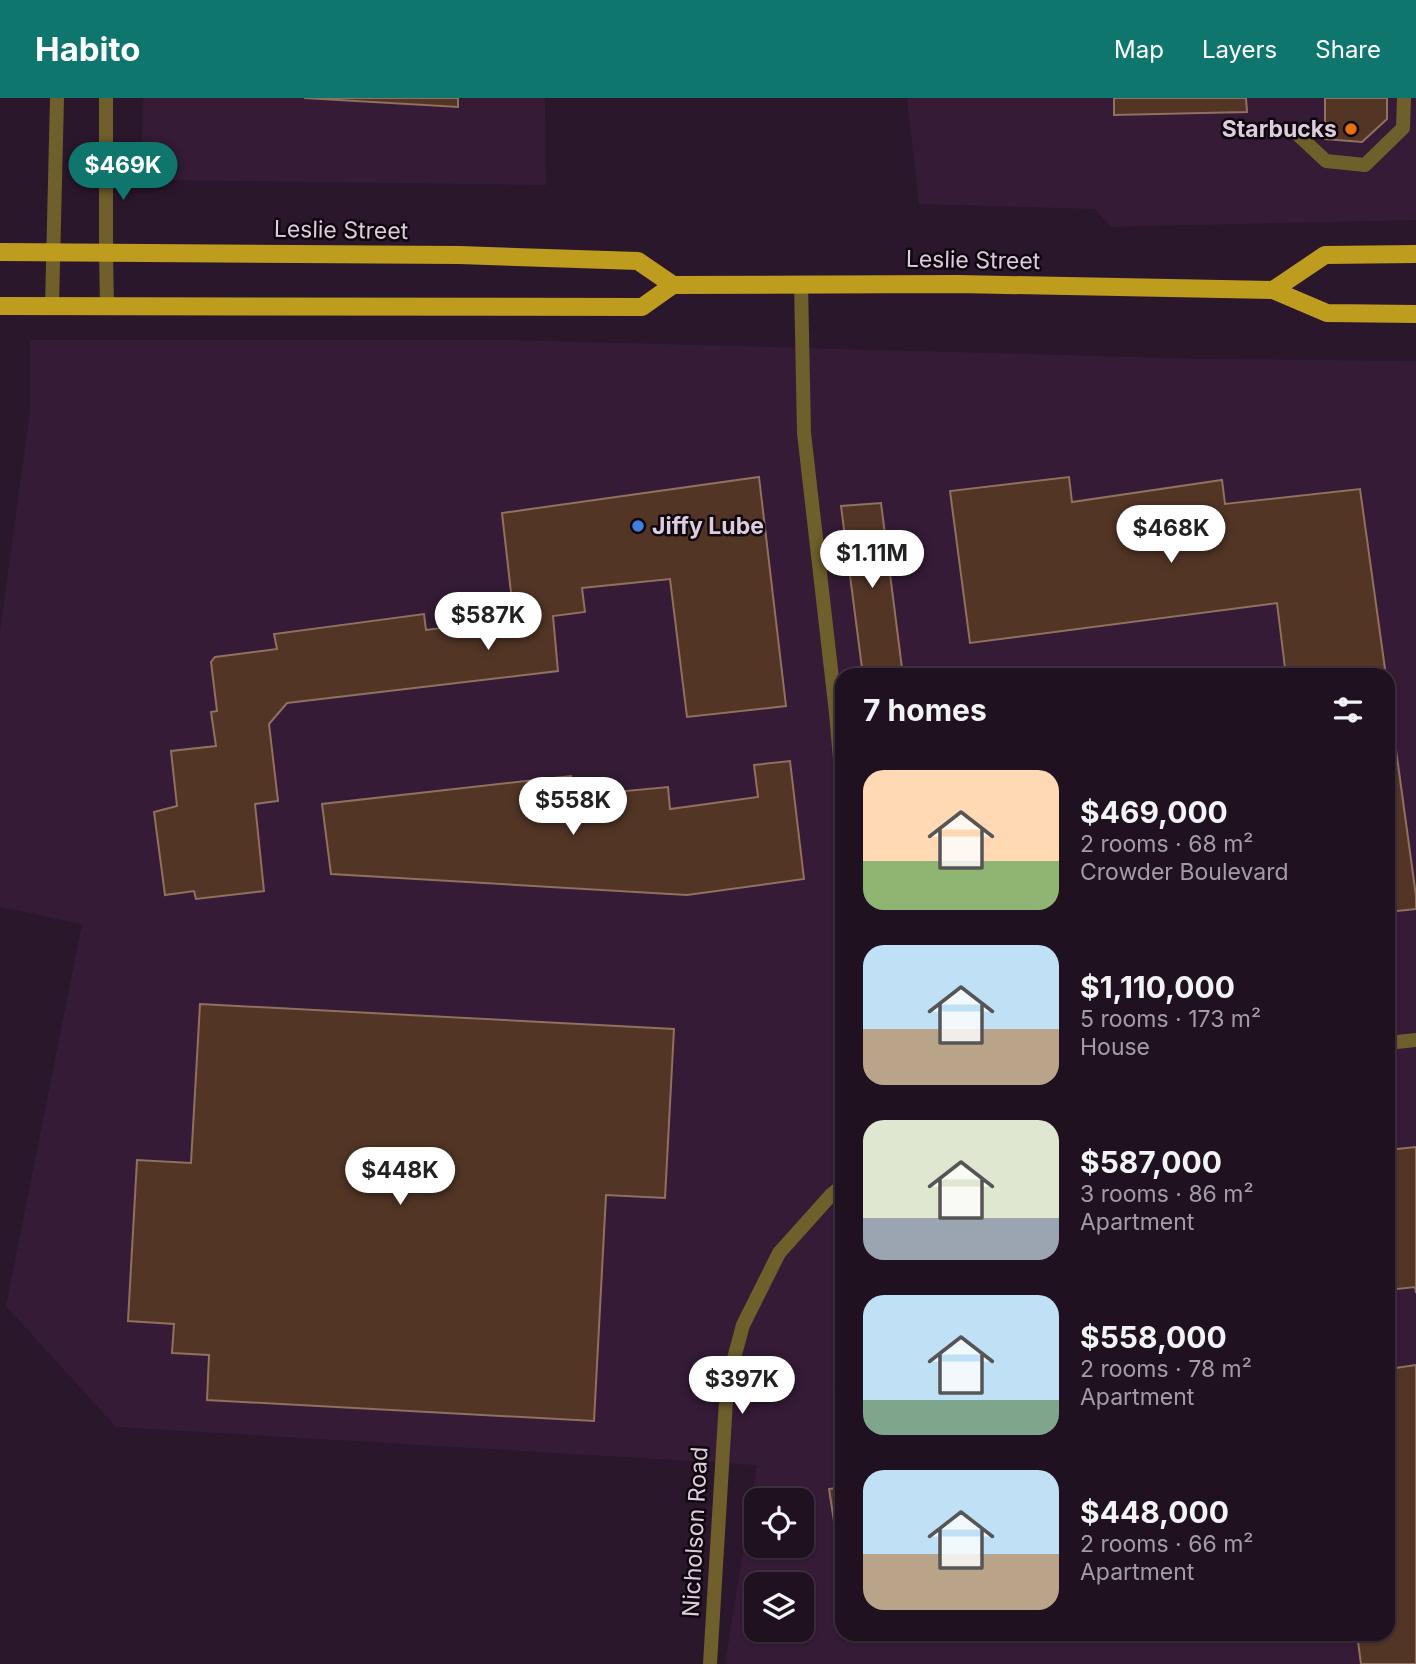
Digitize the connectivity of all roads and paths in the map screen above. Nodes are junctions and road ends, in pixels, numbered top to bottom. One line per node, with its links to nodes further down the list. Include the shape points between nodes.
1 (57, 98): 6 (street)
2 (106, 98): 7 (street)
3 (1404, 98): 4 (street, via 1403,128 1365,165 1326,161)
4 (1295, 132)
5 (0, 252): 6 (main road, Leslie Street)
6 (53, 252): 7 (main road, Leslie Street); 13 (street)
7 (106, 252): 10 (main road, Leslie Street, via 638,261); 14 (street)
8 (1416, 254): 11 (main road, via 1325,256)
9 (801, 283): 10 (main road, Leslie Street); 11 (main road, Leslie Street); 16 (street, via 804,433)
10 (673, 285): 14 (main road, via 642,307)
11 (1273, 290): 15 (main road, Leslie Street, via 1327,313)
12 (0, 306): 13 (main road)
13 (52, 306): 14 (main road)
14 (107, 306)
15 (1416, 314)
16 (835, 704)
17 (1416, 1040): 18 (street)
18 (1395, 1042)
19 (835, 1192): 20 (street, Nicholson Road, via 779,1253 743,1325 730,1372)
20 (710, 1664)

